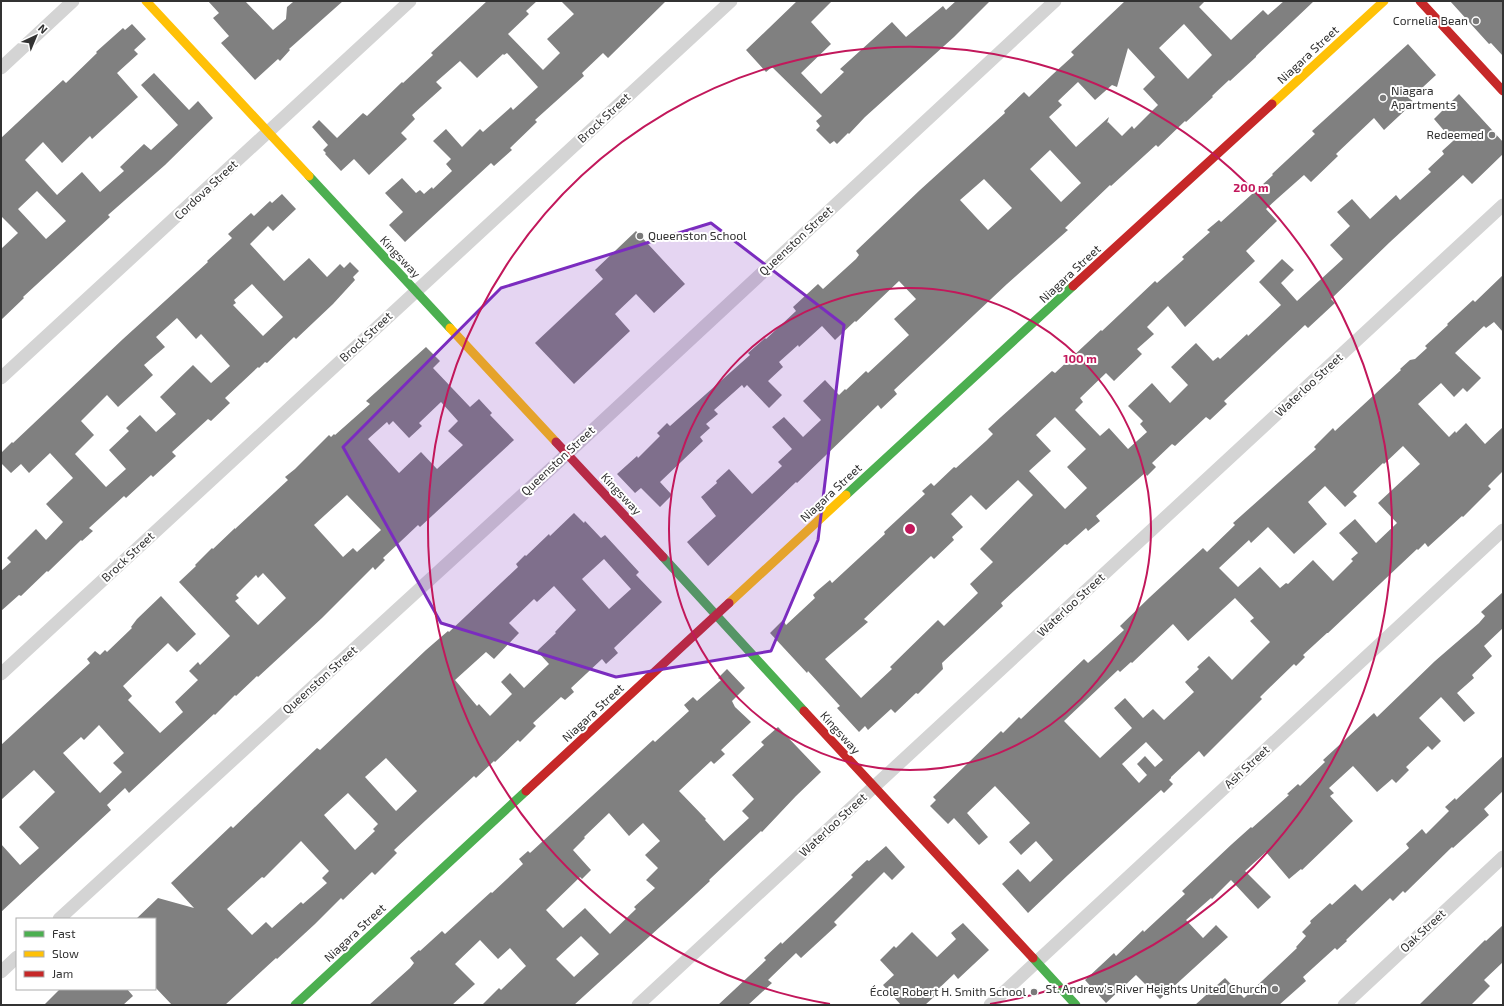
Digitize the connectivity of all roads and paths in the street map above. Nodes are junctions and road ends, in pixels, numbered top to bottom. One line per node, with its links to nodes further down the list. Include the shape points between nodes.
1 (73, 1): 8 (street)
2 (146, 1): 10 (street, Kingsway)
3 (410, 1): 10 (street, Cordova Street)
4 (731, 1): 12 (street, Brock Street)
5 (1056, 1): 14 (street, Queenston Street)
6 (1384, 1): 16 (street, Niagara Street)
7 (1420, 1): 9 (street)
8 (1, 68)
9 (1503, 91)
10 (268, 132): 12 (street, Kingsway); 13 (street, Cordova Street)
11 (1503, 206): 18 (street, Waterloo Street)
12 (415, 292): 14 (street, Kingsway); 17 (street, Brock Street)
13 (1, 378)
14 (567, 454): 16 (street, Kingsway); 20 (street, Queenston Street)
15 (1503, 530): 22 (street, Ash Street)
16 (717, 615): 18 (street, Kingsway); 24 (street, Niagara Street)
17 (1, 674)
18 (874, 788): 22 (street, Kingsway); 25 (street, Waterloo Street)
19 (1503, 857): 28 (street, Oak Street)
20 (60, 918)
21 (16, 959): 23 (street)
22 (1037, 962): 26 (street, Ash Street); 27 (street, Kingsway)
23 (1, 972)
24 (296, 1005)
25 (638, 1005)
26 (990, 1005)
27 (1076, 1005)
28 (1344, 1005)

